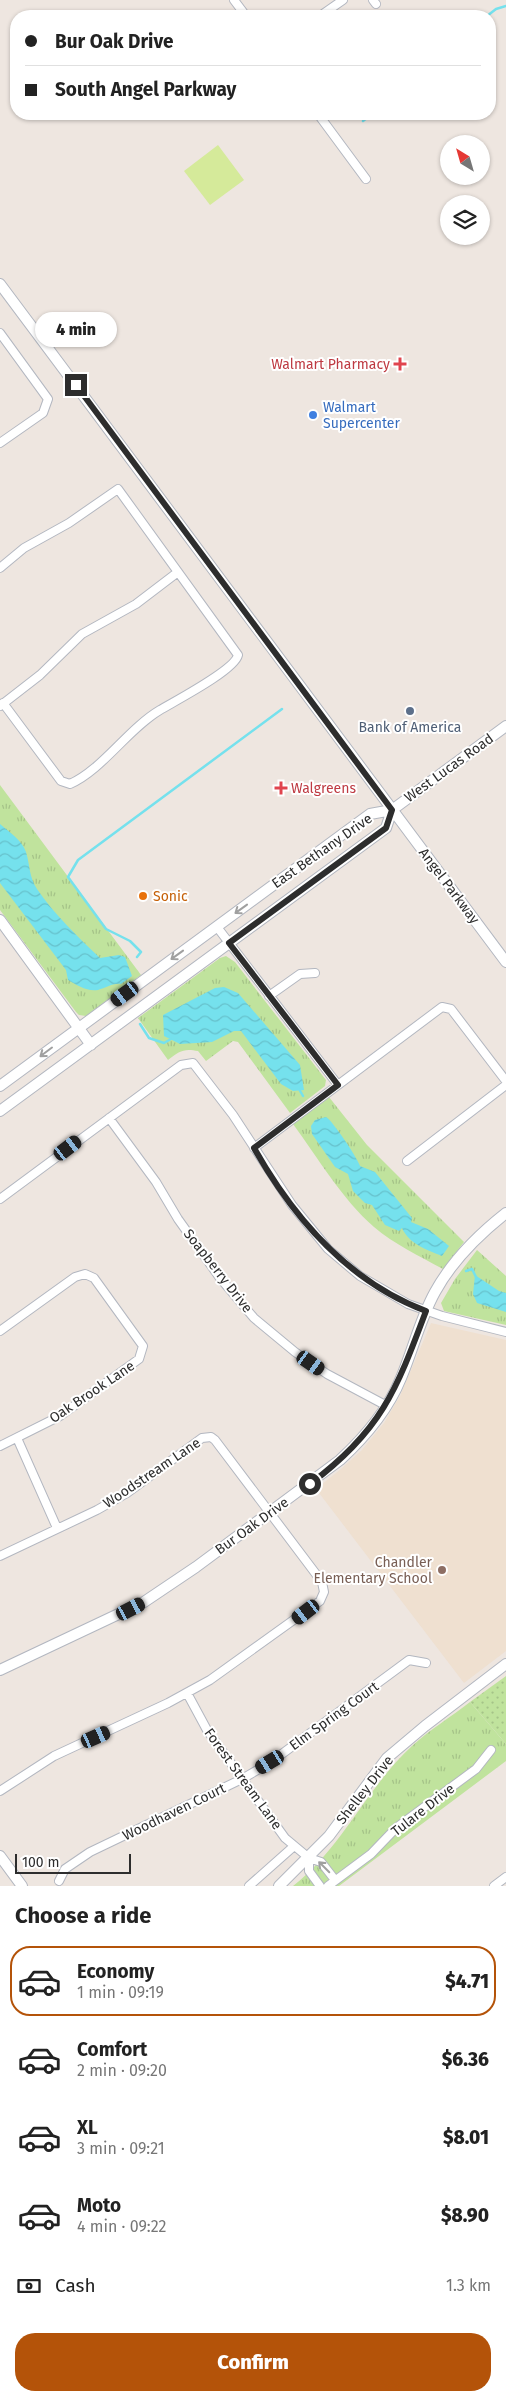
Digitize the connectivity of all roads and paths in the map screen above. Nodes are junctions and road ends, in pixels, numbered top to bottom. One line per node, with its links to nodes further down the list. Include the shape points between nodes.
1 (342, 0): 2 (street)
2 (328, 10)
3 (322, 120): 4 (street)
4 (366, 180)
5 (0, 284): 12 (main road, Angel Parkway)
6 (0, 333): 7 (street, via 48,399 43,413)
7 (0, 442)
8 (0, 568): 9 (street, via 30,544 118,489)
9 (178, 572): 10 (street, via 136,604 82,634 40,675); 10 (street, via 236,650 234,662 139,724 95,766 70,784 61,780)
10 (2, 705)
11 (506, 726): 12 (main road, West Lucas Road)
12 (392, 810): 14 (main road, East Bethany Drive, one-way to 14, via 370,814); 15 (main road, East Bethany Drive, via 386,828); 16 (main road, Angel Parkway)
13 (0, 920): 19 (main road)
14 (217, 927): 15 (street); 19 (main road, East Bethany Drive, one-way to 19)
15 (229, 943): 18 (street); 20 (main road, East Bethany Drive)
16 (506, 962)
17 (315, 974): 18 (street, via 300,974)
18 (269, 996): 22 (street)
19 (79, 1027): 20 (main road); 23 (main road, East Bethany Drive, one-way to 23)
20 (91, 1045): 24 (main road, East Bethany Drive)
21 (506, 1083): 22 (street, via 452,1009 445,1007); 27 (street)
22 (338, 1085): 26 (street)
23 (0, 1086)
24 (0, 1111)
25 (109, 1118): 26 (street, via 183,1063 190,1062 195,1064 233,1115); 28 (street); 33 (street, Soapberry Drive, via 215,1271 254,1318 327,1374)
26 (254, 1148): 30 (street, via 292,1205 328,1249 360,1276)
27 (408, 1161)
28 (0, 1198)
29 (506, 1214): 30 (main road, Bur Oak Drive, via 461,1254 434,1293)
30 (426, 1311): 32 (street); 33 (main road, Bur Oak Drive)
31 (0, 1330): 34 (street, Oak Brook Lane, via 48,1294 85,1274 94,1278 142,1342 142,1355 60,1416)
32 (506, 1332)
33 (387, 1406): 36 (main road, Bur Oak Drive, via 340,1460)
34 (17, 1438): 35 (street, Oak Brook Lane); 37 (street)
35 (0, 1446)
36 (269, 1512): 37 (street, Woodstream Lane, via 215,1440 205,1437 127,1493); 41 (main road, Bur Oak Drive, via 144,1602); 42 (street, Woodstream Lane, via 322,1582 324,1592 320,1602 232,1667)
37 (57, 1528): 38 (street, Woodstream Lane)
38 (0, 1556)
39 (426, 1663): 44 (street, Elm Spring Court, via 409,1660 303,1740)
40 (506, 1664): 48 (main road, Shelley Drive, via 424,1726 388,1758 329,1836)
41 (0, 1670)
42 (187, 1693): 44 (street, Forest Stream Lane, via 207,1730); 45 (street, via 54,1756)
43 (491, 1750): 50 (street, Tulare Drive, via 476,1769 396,1828 371,1854)
44 (242, 1779): 46 (street, Forest Stream Lane); 51 (street, Woodhaven Court, via 90,1852 65,1869)
45 (0, 1791)
46 (293, 1847): 48 (street, Forest Stream Lane); 53 (street)
47 (0, 1856): 52 (main road)
48 (308, 1858): 50 (street, Forest Stream Lane, one-way to 48, via 321,1862); 54 (main road, Shelley Drive); 55 (street, via 309,1871)
49 (506, 1877): 57 (street)
50 (335, 1880): 56 (street, Tulare Drive)
51 (59, 1881)
52 (22, 1886)
53 (249, 1886)
54 (279, 1886)
55 (320, 1886)
56 (328, 1886)
57 (494, 1886)

